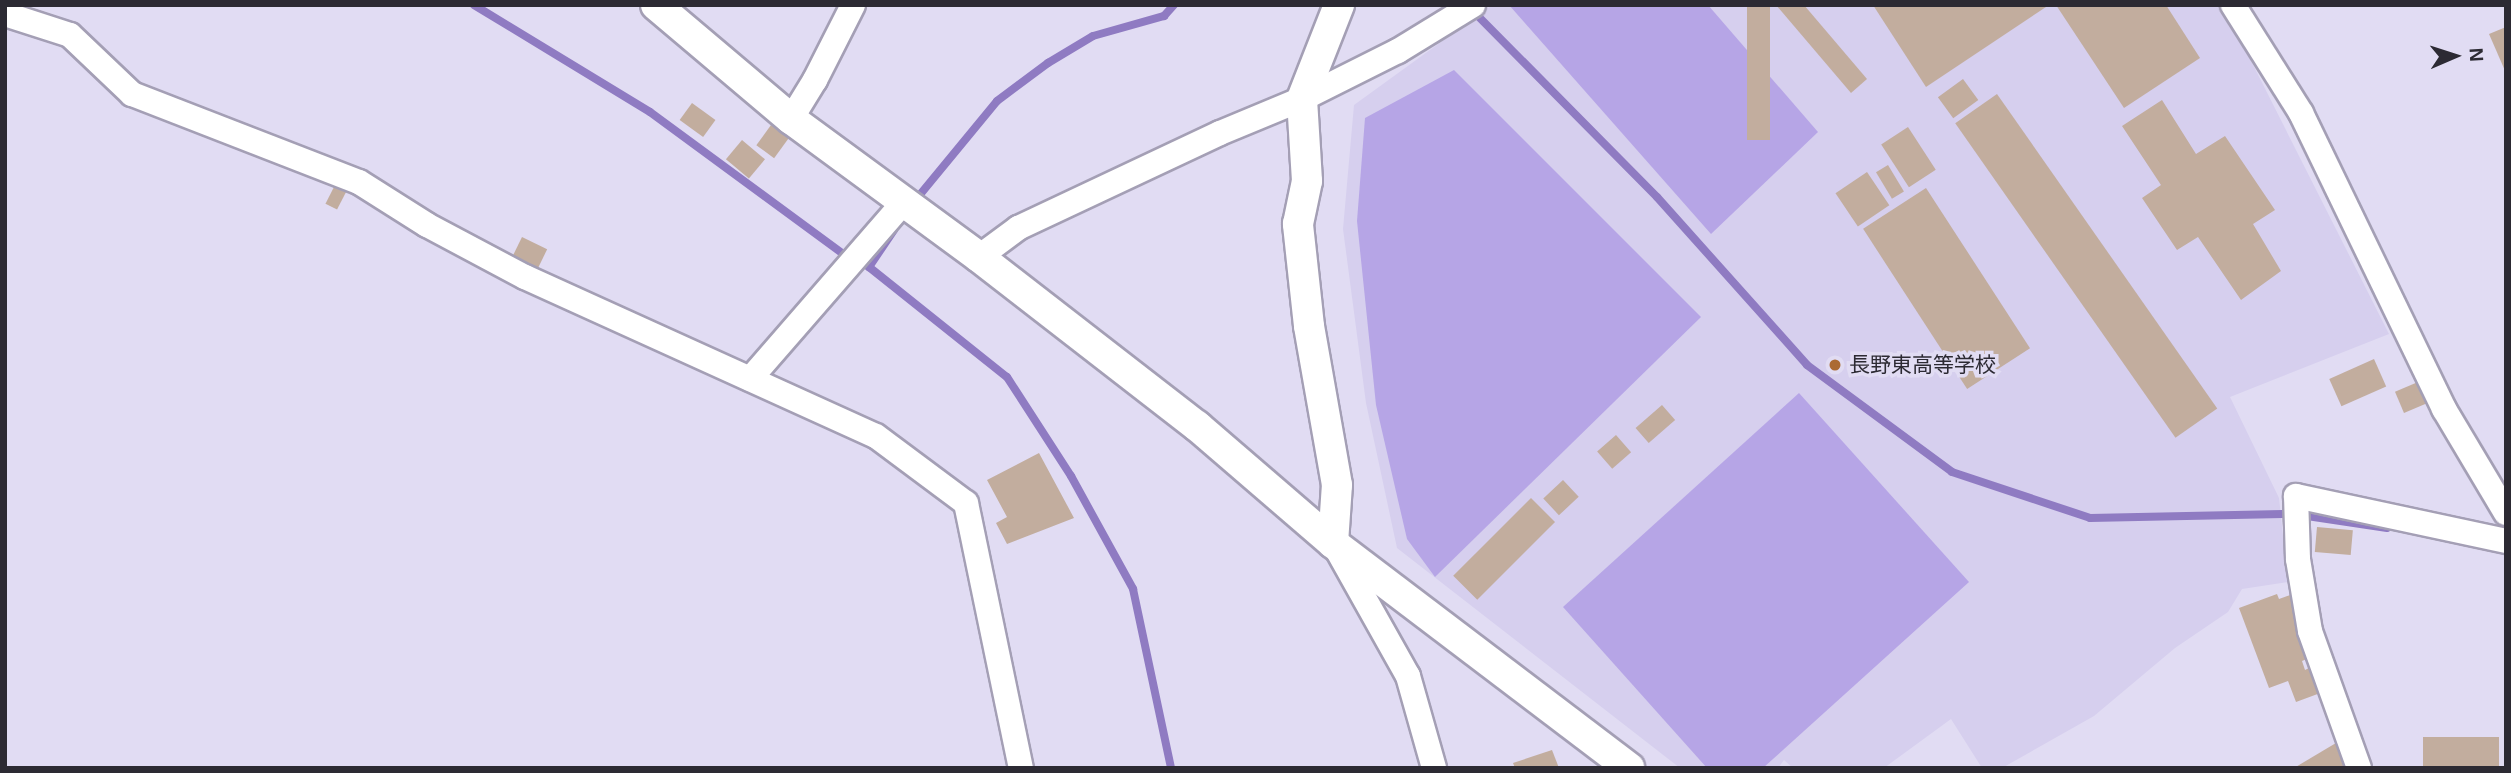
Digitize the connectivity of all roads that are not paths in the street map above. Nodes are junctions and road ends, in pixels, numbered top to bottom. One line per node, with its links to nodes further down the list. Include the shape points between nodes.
1 (656, 5): 8 (street)
2 (853, 5): 8 (street)
3 (1339, 5): 7 (street)
4 (2233, 5): 12 (street, via 2301,113 2444,409)
5 (1468, 10): 7 (street)
6 (5, 15): 11 (street, via 70,35 132,94 359,182 525,278)
7 (1302, 99): 10 (street, via 1018,228); 14 (street, via 1307,181 1298,224 1309,326 1337,485)
8 (791, 119): 9 (street)
9 (904, 202): 10 (street); 11 (street)
10 (979, 257): 14 (street, via 1197,426)
11 (750, 379): 15 (street, via 876,436 966,503)
12 (2506, 513)
13 (2506, 541): 18 (street, via 2297,496 2298,559 2310,631)
14 (1333, 543): 16 (street, via 1408,676); 17 (street)
15 (1021, 768)
16 (1434, 768)
17 (1629, 768)
18 (2359, 768)

